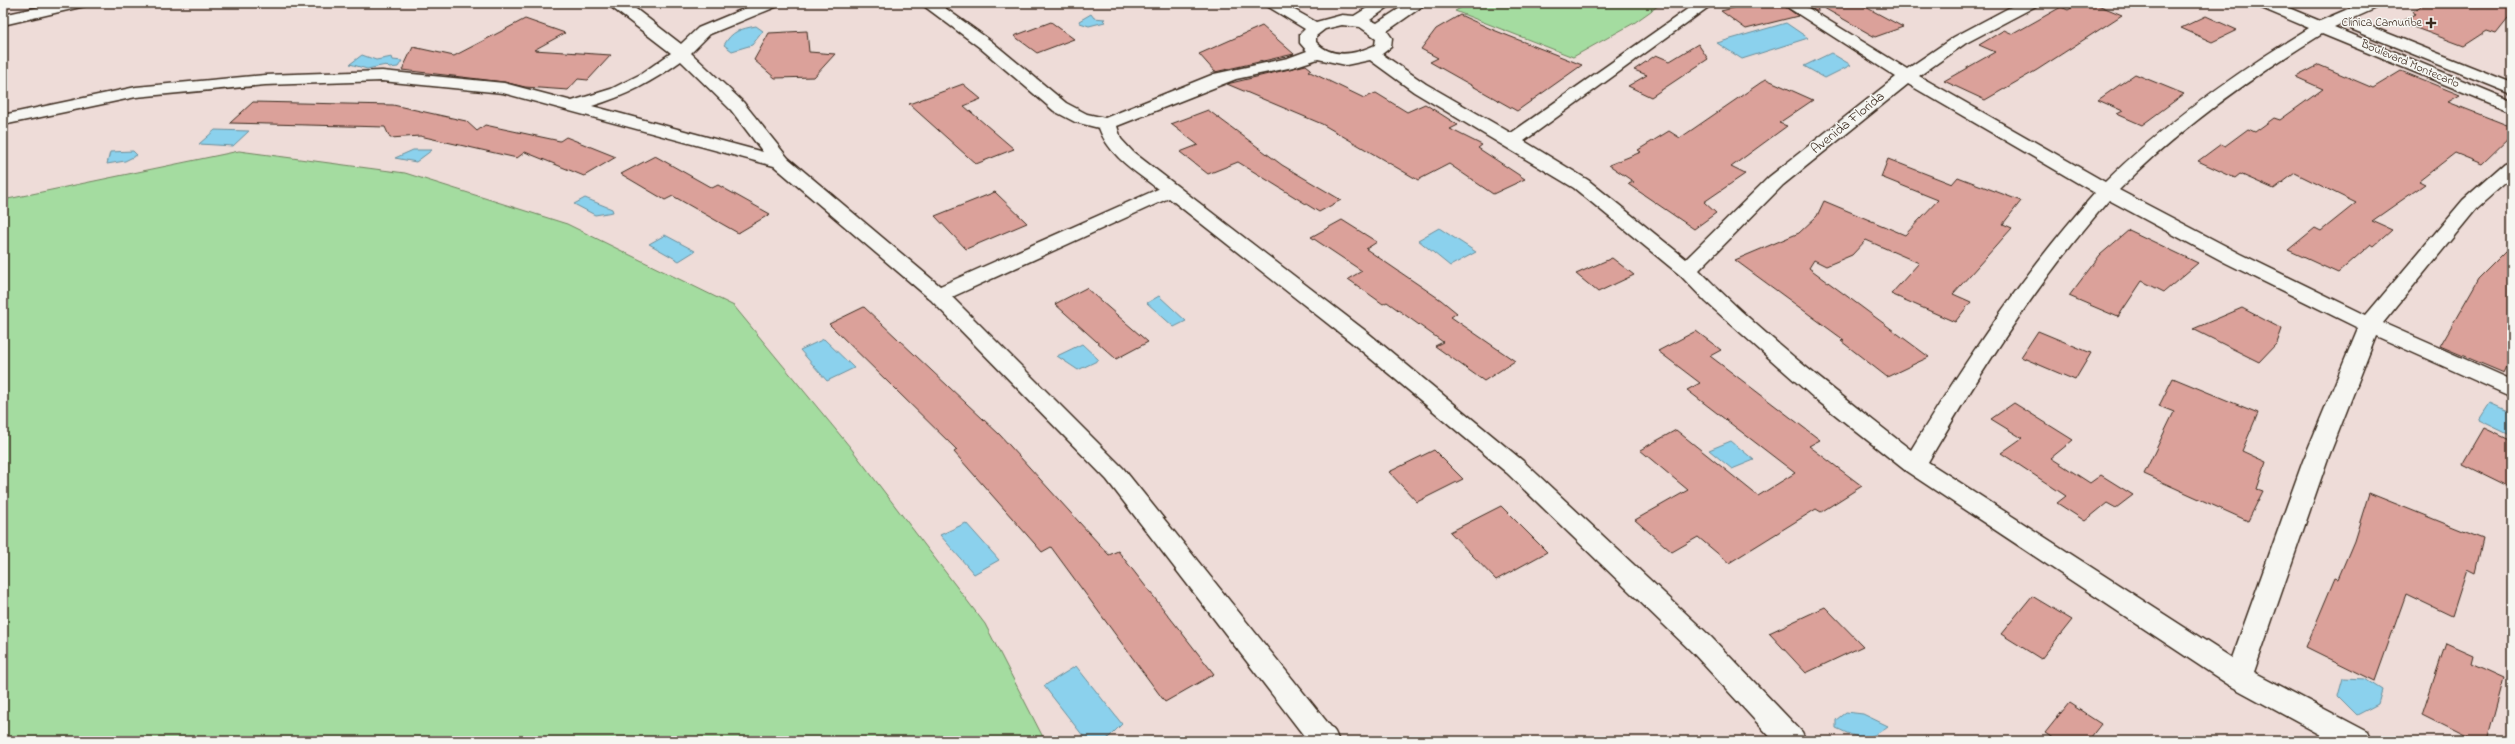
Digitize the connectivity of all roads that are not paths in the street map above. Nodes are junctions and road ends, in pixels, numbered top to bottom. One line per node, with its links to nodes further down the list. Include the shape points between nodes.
1 (79, 3): 15 (street)
2 (614, 3): 21 (street, via 626,9)
3 (772, 3): 21 (street, via 704,31)
4 (928, 3): 28 (street, via 985,44 1060,107 1081,118)
5 (1270, 3): 17 (street)
6 (1386, 3): 16 (street)
7 (1419, 3): 19 (street)
8 (1706, 3): 29 (street)
9 (1789, 3): 23 (street)
10 (2030, 3): 23 (street, Avenida Florida, via 1960,40)
11 (2263, 3): 18 (street, Boulevard Montecarlo)
12 (2301, 3): 14 (street, Boulevard Montecarlo)
13 (2375, 3): 14 (street)
14 (2340, 19): 18 (street); 24 (street, Boulevard Montecarlo)
15 (3, 20)
16 (1358, 21): 17 (street, via 1326,22); 19 (street)
17 (1313, 27): 20 (street, via 1307,33 1306,40 1309,47)
18 (2321, 27): 26 (street, Boulevard Montecarlo); 33 (street, via 2188,116 2144,155)
19 (1378, 30): 22 (street, via 1384,38 1383,47)
20 (1317, 53): 22 (street, via 1344,60); 28 (street, via 1282,66 1221,78)
21 (682, 54): 25 (street, via 647,78 617,93); 30 (street, via 737,106)
22 (1373, 55): 29 (street, via 1420,88)
23 (1906, 77): 33 (street); 34 (street, Avenida Florida, via 1776,181)
24 (2512, 89)
25 (570, 107): 27 (street, via 504,88 382,76 265,80 136,92); 30 (street)
26 (2512, 107)
27 (3, 120)
28 (1107, 124): 32 (street, via 1113,141 1127,156)
29 (1512, 141): 34 (street, via 1581,184)
30 (781, 162): 35 (street)
31 (2512, 167): 36 (street, via 2470,204)
32 (1170, 191): 35 (street); 41 (street, via 1359,337 1515,467 1702,645)
33 (2108, 192): 36 (street); 38 (street, via 2057,250 2012,309 1961,386)
34 (1687, 270): 38 (street, via 1713,297 1821,392)
35 (938, 295): 40 (street, via 1115,474)
36 (2369, 326): 37 (street); 39 (street, via 2315,462)
37 (2512, 389)
38 (1914, 465): 39 (street)
39 (2239, 677): 42 (street)
40 (1325, 741)
41 (1792, 741)
42 (2358, 741)

